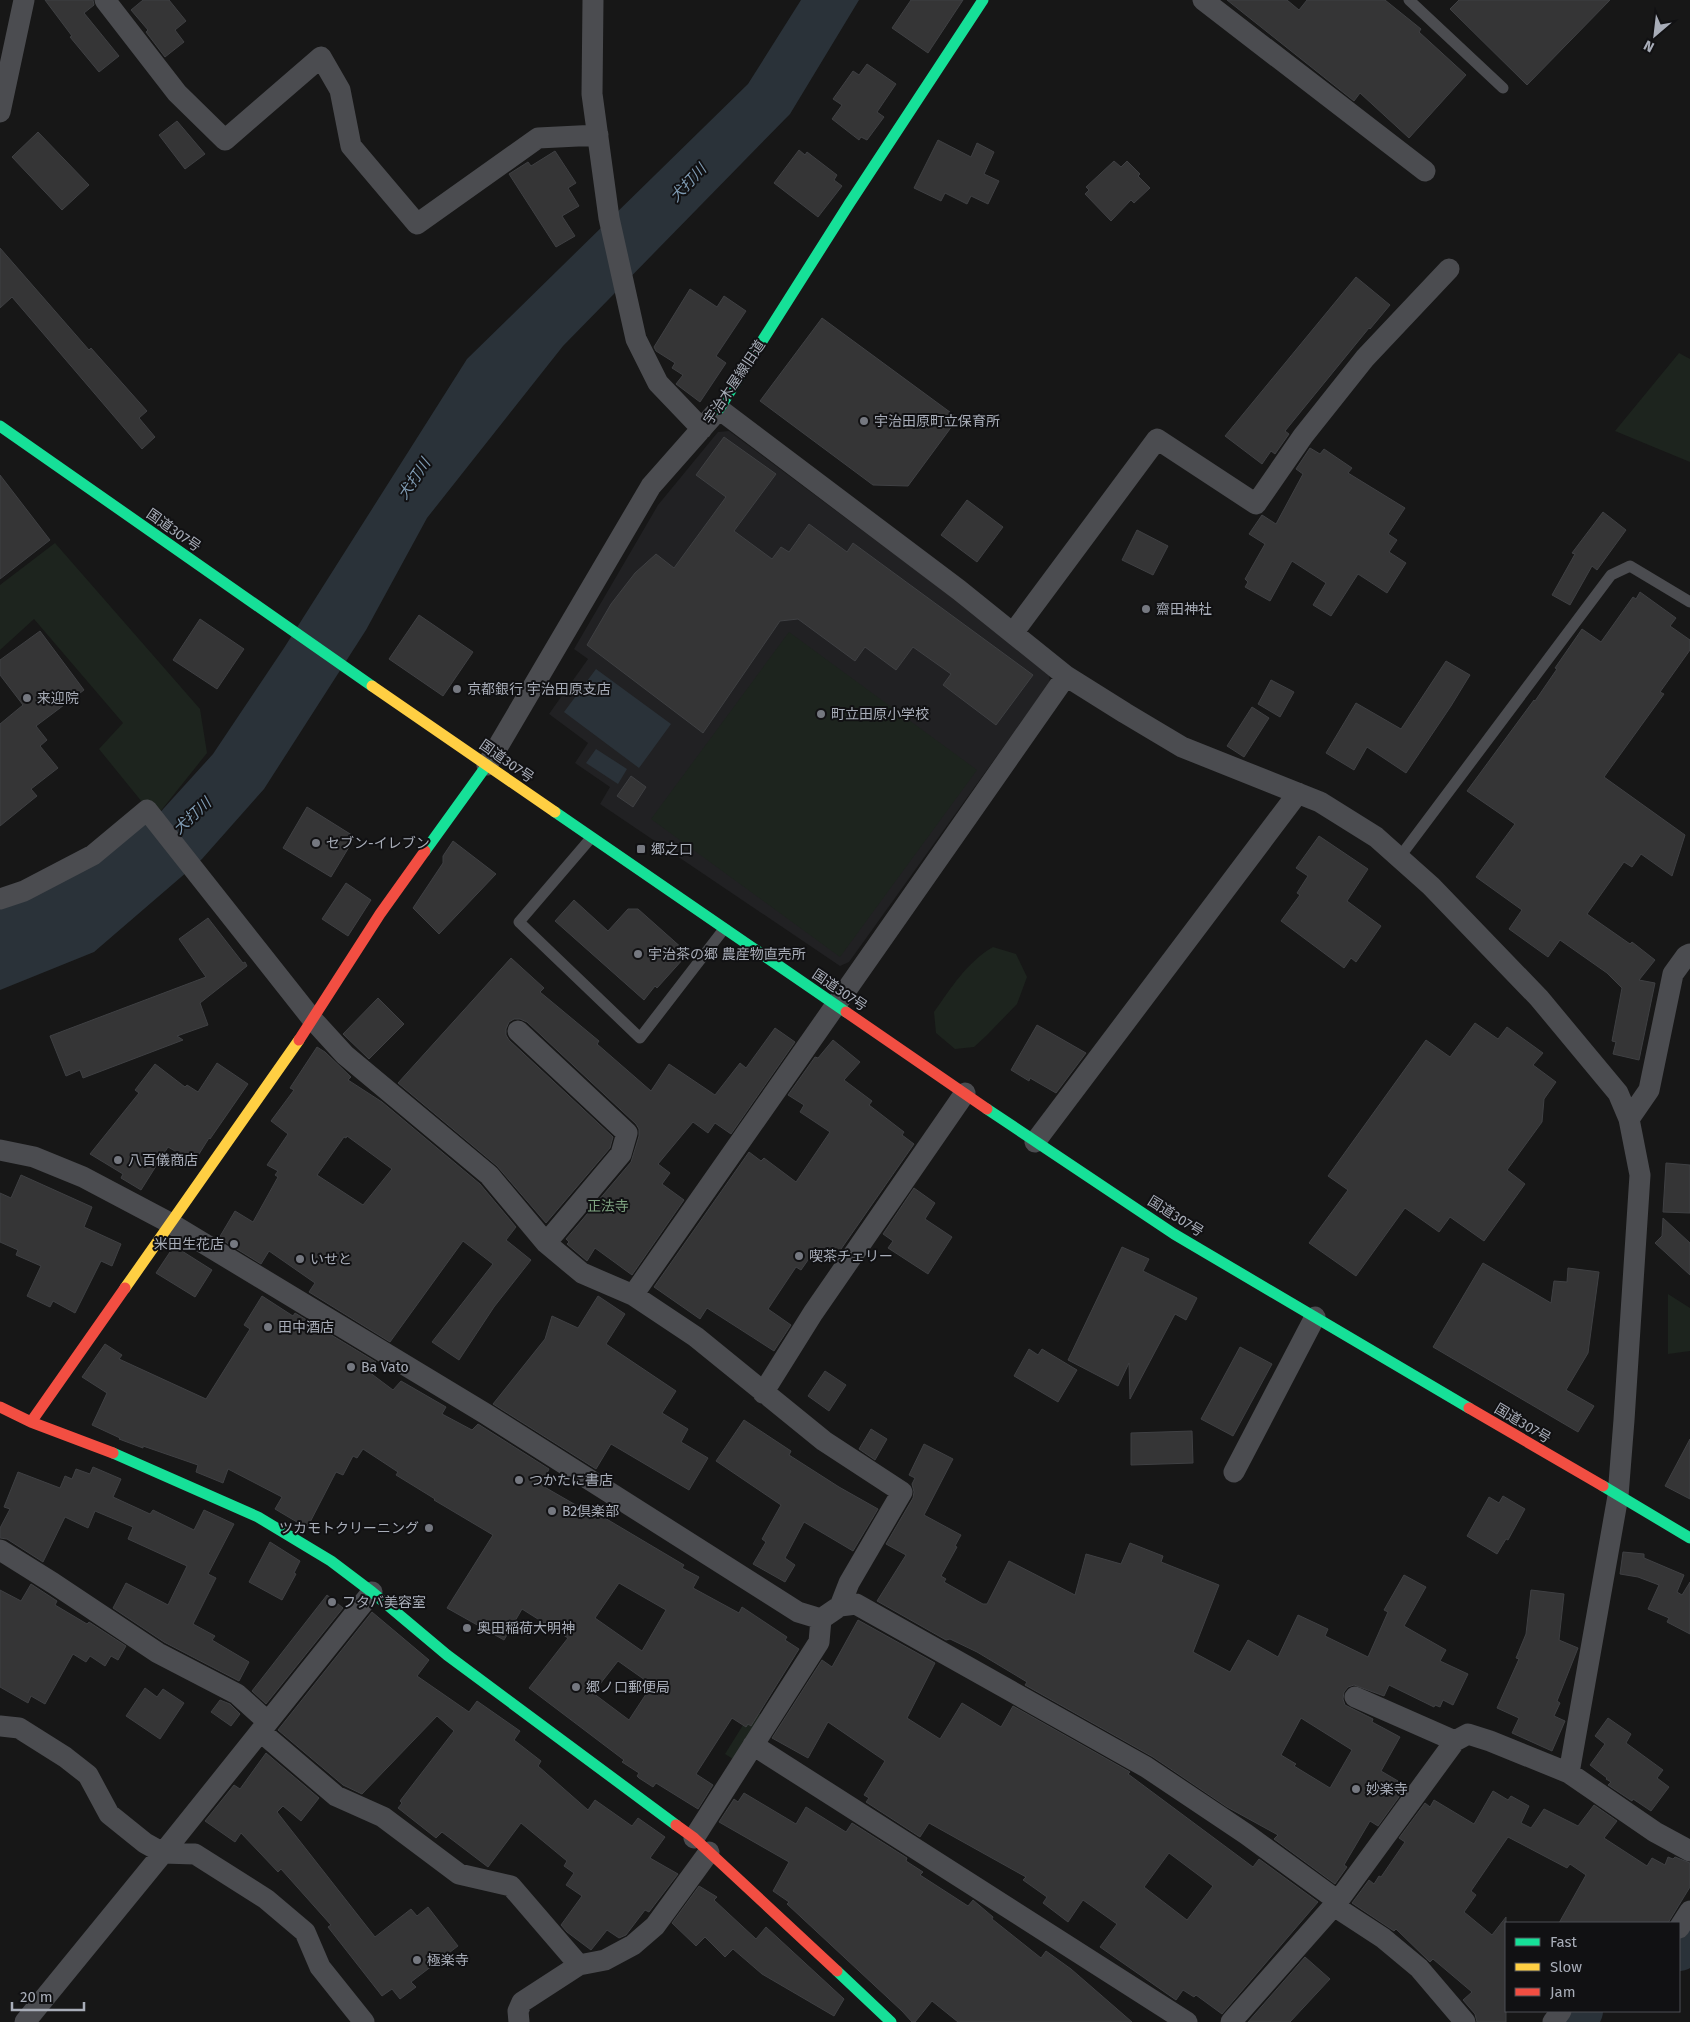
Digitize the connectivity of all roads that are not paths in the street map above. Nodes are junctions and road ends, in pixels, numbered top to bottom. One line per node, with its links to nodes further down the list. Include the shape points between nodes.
1 (24, 0): 8 (street)
2 (106, 0): 9 (street, via 177,93 225,140 321,57 340,90 351,146 417,224 538,138)
3 (593, 0): 9 (street, via 592,94)
4 (983, 0): 12 (main road, 宇治木屋線旧道)
5 (1204, 0): 10 (street)
6 (1409, 0): 7 (lane)
7 (1503, 88)
8 (0, 112)
9 (598, 135): 14 (street, via 610,218 636,339 658,383)
10 (1425, 171)
11 (1448, 270): 16 (street, via 1365,358 1303,436 1256,504 1157,439)
12 (719, 409): 14 (street, 宇治木屋線旧道); 16 (street)
13 (0, 426): 18 (main road, 国道307号)
14 (702, 429): 18 (street, 宇治木屋線旧道, via 651,486)
15 (1690, 602): 21 (lane, via 1630,566 1611,575)
16 (1013, 633): 17 (street)
17 (1066, 676): 19 (street, via 1182,747); 25 (street)
18 (487, 765): 20 (main road, 国道307号); 26 (main road, via 380,914)
19 (1298, 793): 21 (street, via 1320,802 1376,837); 30 (street)
20 (590, 838): 23 (main road, 国道307号); 23 (lane, via 519,922 640,1038)
21 (1399, 858): 29 (street, via 1431,886 1539,998 1618,1093)
22 (0, 900): 26 (street, via 24,892 94,855 147,810)
23 (724, 929): 25 (main road, 国道307号)
24 (1690, 954): 29 (street, via 1674,974 1648,1090)
25 (835, 1005): 28 (main road, 国道307号); 34 (street)
26 (313, 1020): 32 (main road); 33 (street, via 345,1054 489,1175)
27 (518, 1031): 33 (street, via 626,1133 621,1154)
28 (964, 1093): 30 (main road, 国道307号); 36 (street, via 813,1313)
29 (1630, 1119): 40 (street, via 1640,1175)
30 (1035, 1142): 35 (main road, 国道307号, via 1174,1234)
31 (0, 1150): 32 (street, via 34,1157 83,1177)
32 (170, 1224): 38 (main road); 45 (street, via 486,1414 798,1612)
33 (546, 1243): 34 (street, via 582,1273)
34 (633, 1295): 36 (street, via 696,1337)
35 (1315, 1317): 39 (street); 40 (main road, 国道307号)
36 (763, 1393): 44 (street, via 824,1441 902,1492)
37 (0, 1407): 38 (main road)
38 (32, 1422): 43 (main road, via 131,1460 258,1517 331,1561)
39 (1234, 1472)
40 (1618, 1496): 41 (main road, 国道307号); 51 (street)
41 (1690, 1538)
42 (0, 1550): 48 (street, via 158,1653 237,1694)
43 (372, 1592): 48 (street); 52 (main road, via 447,1655)
44 (840, 1606): 45 (street); 55 (street, via 856,1604 1146,1767 1246,1834)
45 (821, 1619): 50 (street, via 819,1642)
46 (1355, 1697): 49 (street)
47 (0, 1726): 54 (street, via 19,1728 65,1757 88,1775 109,1814)
48 (264, 1727): 54 (street); 58 (street, via 336,1796 383,1817 459,1874 511,1886)
49 (1455, 1741): 51 (street, via 1468,1734); 55 (street)
50 (753, 1745): 52 (street); 63 (street)
51 (1569, 1773): 53 (street, via 1655,1832)
52 (701, 1845): 58 (street, via 655,1926 633,1945 605,1960); 62 (main road)
53 (1690, 1851)
54 (163, 1853): 59 (street); 60 (street, via 195,1854 266,1899 305,1932 320,1967)
55 (1336, 1903): 64 (street); 65 (street, via 1419,1968)
56 (1690, 1911): 57 (street)
57 (1680, 1926)
58 (579, 1965): 61 (street, via 522,2002 518,2011)
59 (25, 2022)
60 (364, 2022)
61 (519, 2022)
62 (891, 2022)
63 (1186, 2022)
64 (1231, 2022)
65 (1465, 2022)

